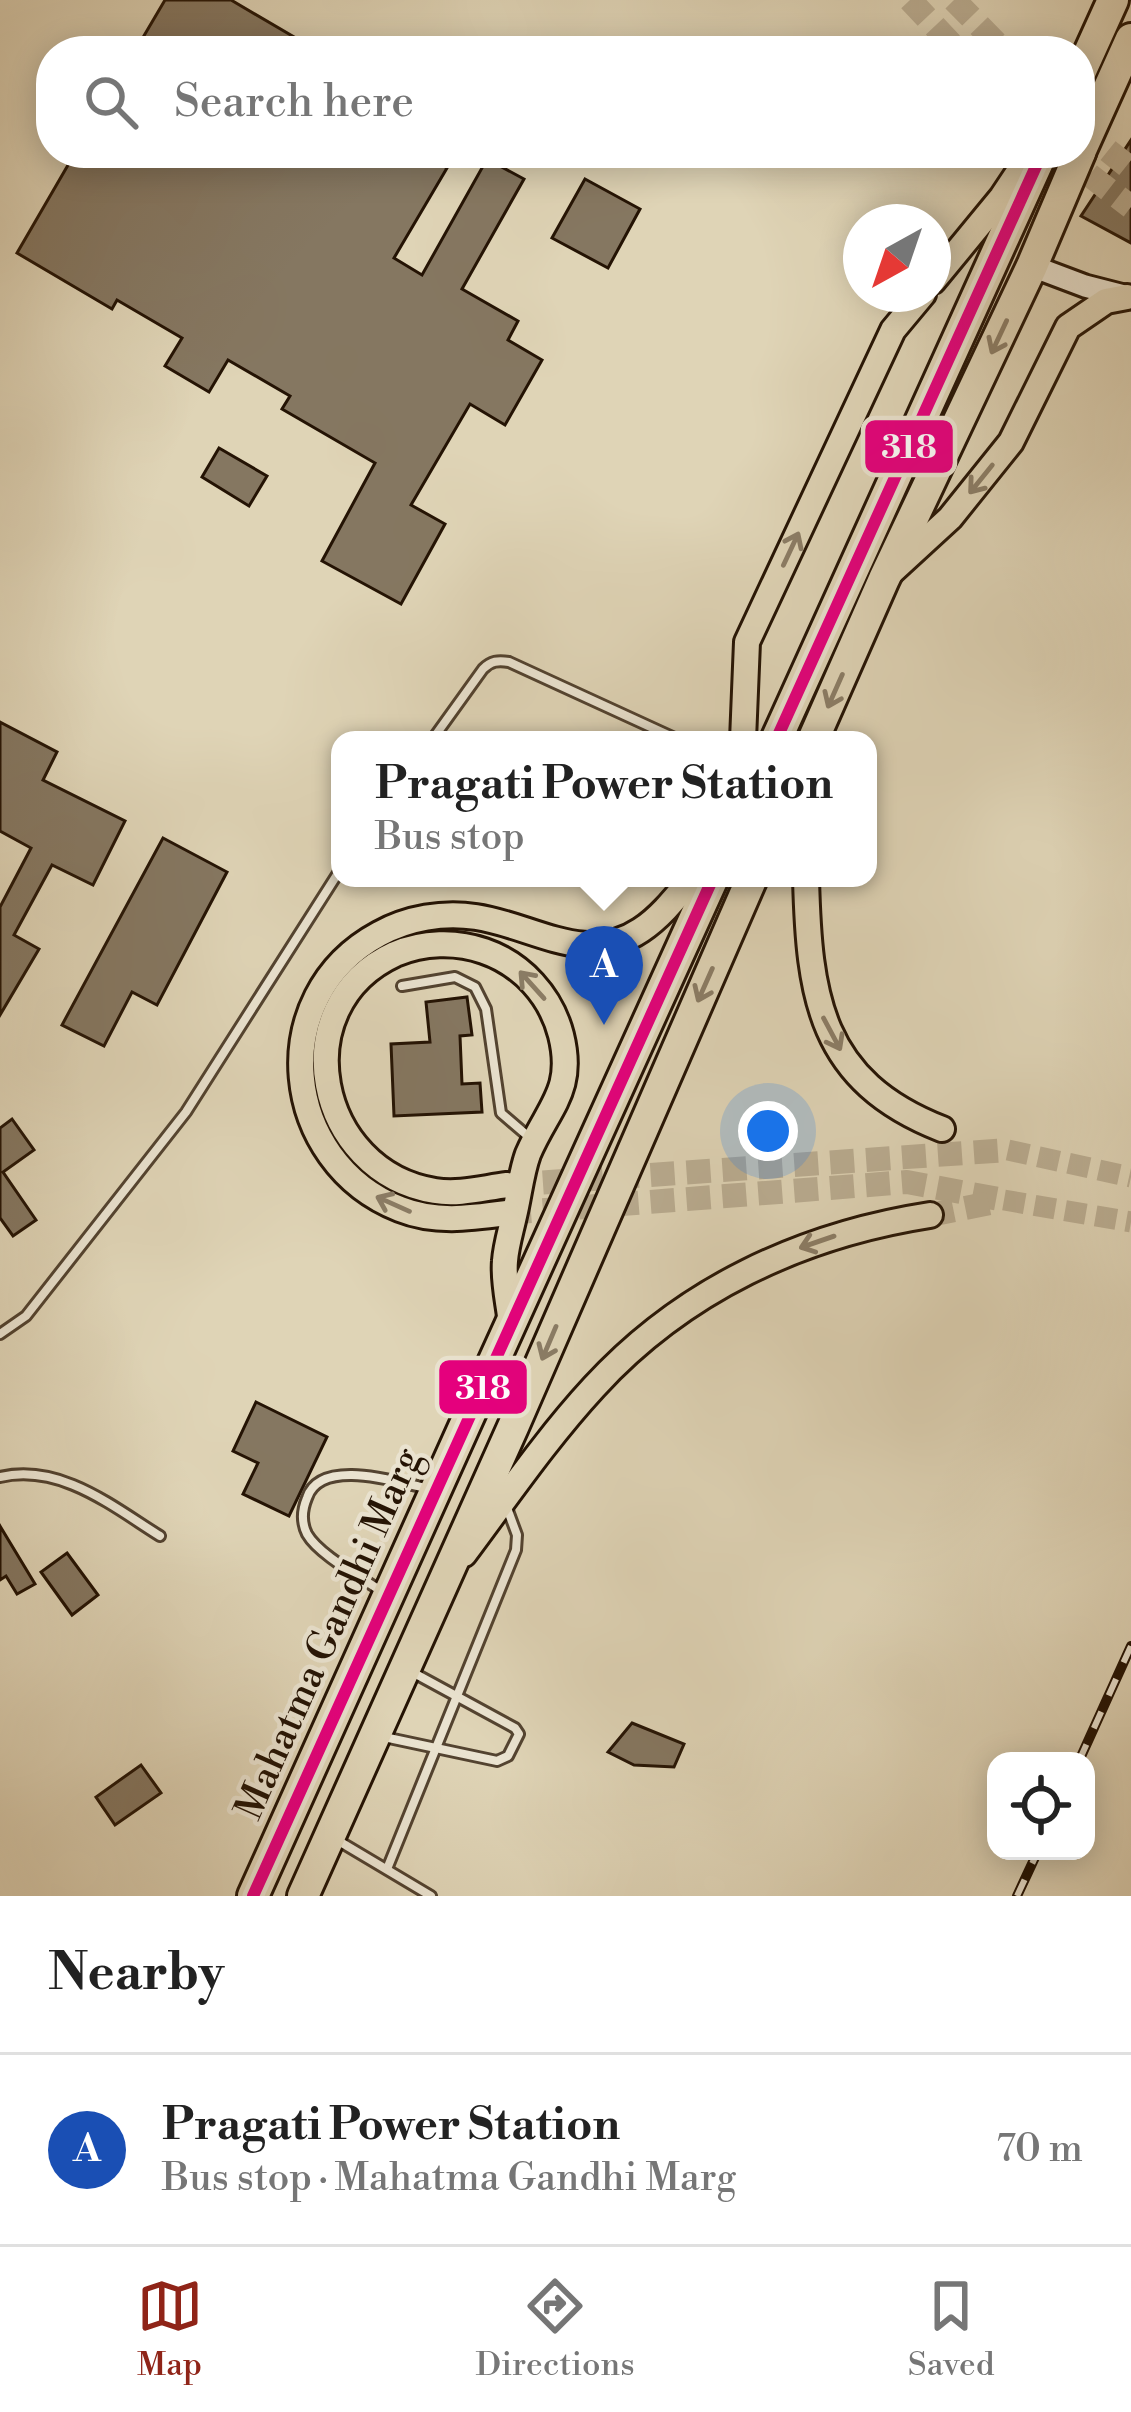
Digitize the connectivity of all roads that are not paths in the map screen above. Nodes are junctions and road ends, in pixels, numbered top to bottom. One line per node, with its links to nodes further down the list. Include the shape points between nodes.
1 (1113, 0): 2 (highway)
2 (1095, 40)
3 (1131, 40): 4 (highway)
4 (1095, 120)
5 (1021, 168): 8 (main road)
6 (1035, 168): 16 (highway)
7 (1074, 168): 9 (highway)
8 (951, 259)
9 (1032, 266): 10 (main road); 12 (highway, one-way to 12)
10 (1129, 297): 12 (main road, one-way to 12, via 1106,301 1068,328 1010,442 950,518)
11 (908, 312): 15 (main road, one-way to 11, via 747,642)
12 (884, 579): 17 (highway, one-way to 17)
13 (438, 731): 14 (lane, via 483,669 498,661)
14 (659, 731)
15 (743, 731)
16 (780, 731)
17 (817, 731)
18 (331, 884): 30 (lane, via 186,1112 26,1316)
19 (683, 887): 27 (main road, one-way to 19, via 422,1216 368,1192 337,1165 314,1130 302,1090 301,1048 320,992 359,946 416,919 478,917 601,945 643,929)
20 (709, 887): 29 (highway, Mahatma Gandhi Marg)
21 (748, 887): 35 (highway, one-way to 35)
22 (806, 887): 24 (main road, one-way to 24, via 809,965 827,1027 882,1096)
23 (402, 986): 25 (lane, via 455,976 475,987 486,1009 501,1114)
24 (942, 1129)
25 (535, 1142): 26 (main road, one-way to 26, via 561,1093 565,1059 551,1009 518,969 472,947 438,944 389,957 350,989 333,1021 326,1077 356,1147 416,1186 452,1192); 29 (main road, via 505,1262)
26 (507, 1185)
27 (507, 1213)
28 (930, 1215): 33 (main road, one-way to 33, via 812,1243 704,1295 595,1385)
29 (511, 1324): 32 (highway, Mahatma Gandhi Marg)
30 (0, 1334)
31 (0, 1477): 34 (lane, via 50,1476)
32 (434, 1490): 36 (highway, Mahatma Gandhi Marg); 36 (lane, via 345,1475 321,1478 308,1492 308,1534)
33 (505, 1501): 35 (main road); 38 (lane, via 518,1545)
34 (160, 1536)
35 (443, 1582): 37 (highway)
36 (387, 1595): 43 (highway, Mahatma Gandhi Marg)
37 (405, 1669): 38 (lane); 39 (highway)
38 (458, 1694): 40 (lane); 40 (lane, via 519,1734 501,1761)
39 (375, 1735): 40 (lane); 41 (highway)
40 (436, 1748): 42 (lane)
41 (330, 1836): 42 (lane); 44 (highway)
42 (387, 1869): 45 (lane)
43 (253, 1896)
44 (304, 1896)
45 (431, 1896)

